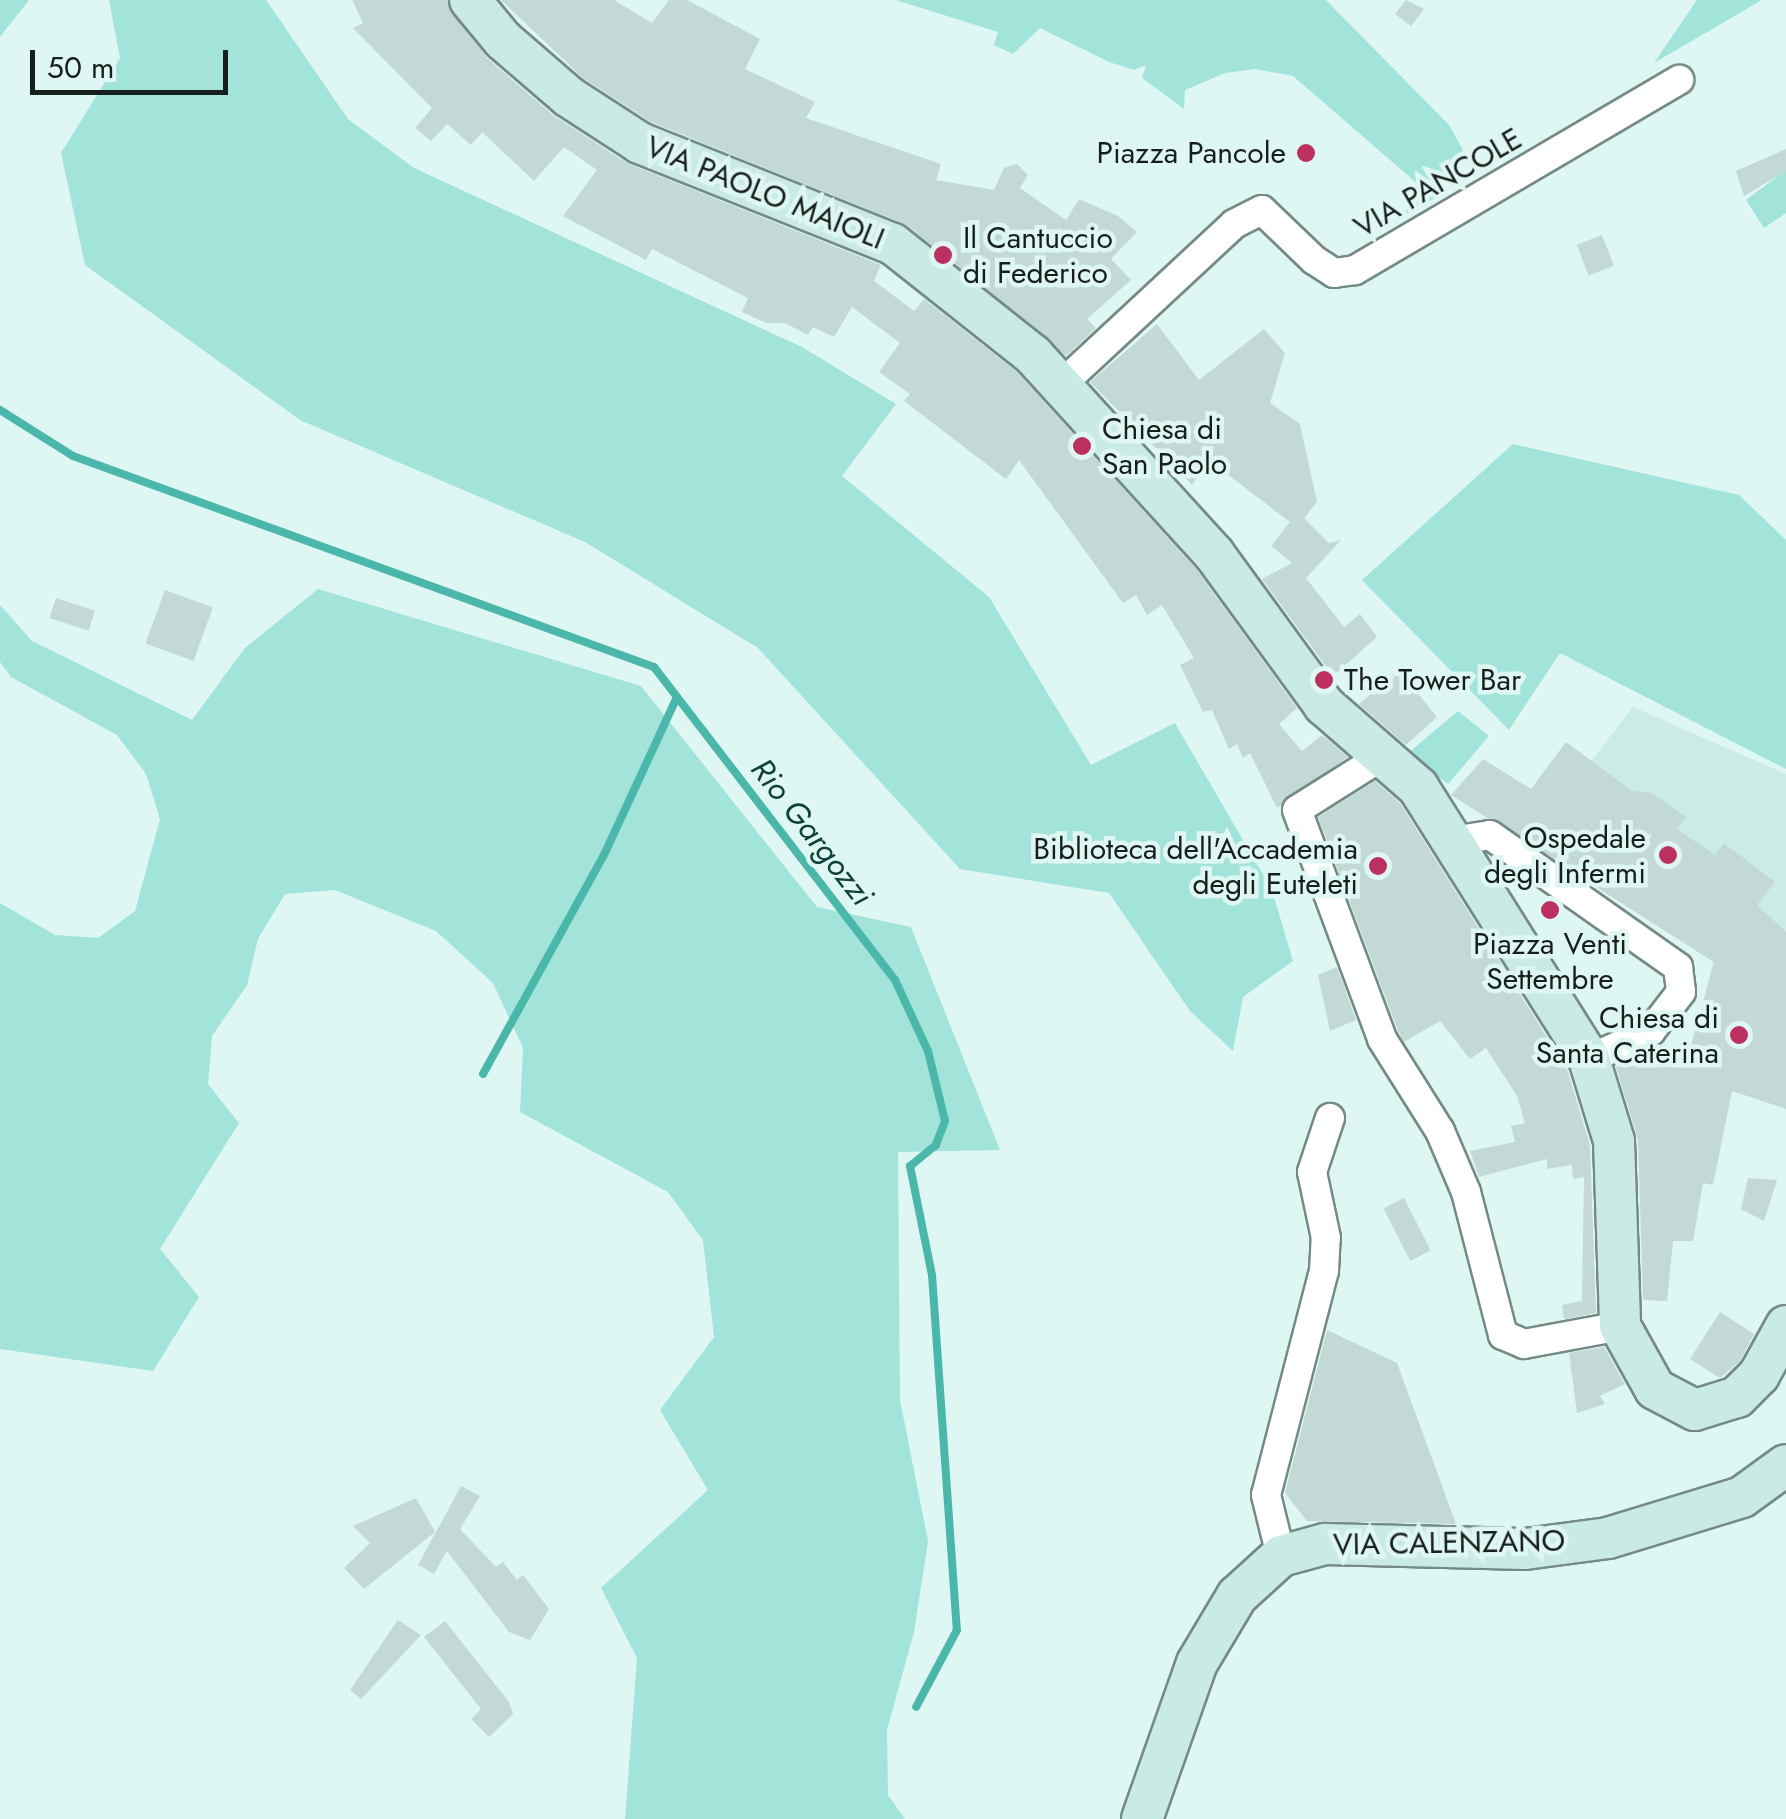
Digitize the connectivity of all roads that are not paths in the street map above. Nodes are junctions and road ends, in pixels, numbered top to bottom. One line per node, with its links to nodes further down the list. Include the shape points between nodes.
1 (470, 0): 3 (street, VIA PAOLO MAIOLI, via 503,40 569,98 640,143 893,244 964,295)
2 (1679, 80): 3 (street, VIA PANCOLE, via 1355,270 1334,273 1262,210 1234,224)
3 (1062, 384): 4 (street, VIA PAOLO MAIOLI, via 1214,554 1324,705)
4 (1381, 757): 5 (street, VIA PAOLO MAIOLI, via 1418,786); 8 (street, via 1297,810 1382,1040 1440,1131 1466,1192 1502,1335 1524,1344)
5 (1452, 840): 6 (street, VIA PAOLO MAIOLI); 6 (street, via 1490,835 1678,968 1682,992 1652,1031)
6 (1589, 1059): 8 (street, VIA PAOLO MAIOLI, via 1614,1141)
7 (1330, 1118): 11 (street, via 1312,1172 1326,1238 1324,1271 1266,1495)
8 (1620, 1326): 9 (street, via 1655,1389 1695,1410 1737,1397 1759,1375)
9 (1786, 1326)
10 (1786, 1465): 11 (street, VIA CALENZANO, via 1742,1497 1608,1538 1525,1548 1325,1544)
11 (1281, 1556): 12 (street, VIA CALENZANO, via 1237,1596 1198,1663)
12 (1142, 1819)

